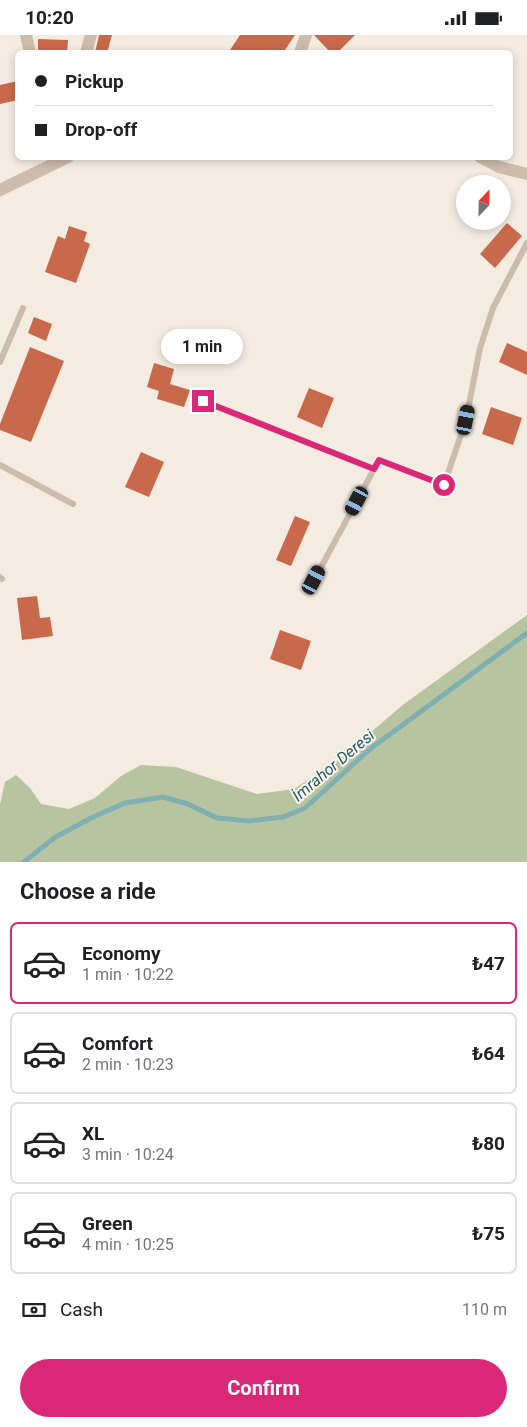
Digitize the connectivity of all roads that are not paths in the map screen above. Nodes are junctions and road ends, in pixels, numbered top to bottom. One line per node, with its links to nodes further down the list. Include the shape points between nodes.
1 (26, 35): 4 (street)
2 (92, 35): 5 (street)
3 (306, 35): 6 (street)
4 (29, 50)
5 (87, 50)
6 (301, 50)
7 (59, 160): 10 (street)
8 (486, 160): 9 (street)
9 (527, 174)
10 (0, 190)
11 (527, 243): 16 (lane, via 492,308 480,348 466,420 444,485 379,460)
12 (23, 308): 13 (lane)
13 (0, 362)
14 (203, 401): 16 (lane)
15 (0, 465): 17 (lane)
16 (374, 469): 18 (lane)
17 (73, 504)
18 (314, 580)

